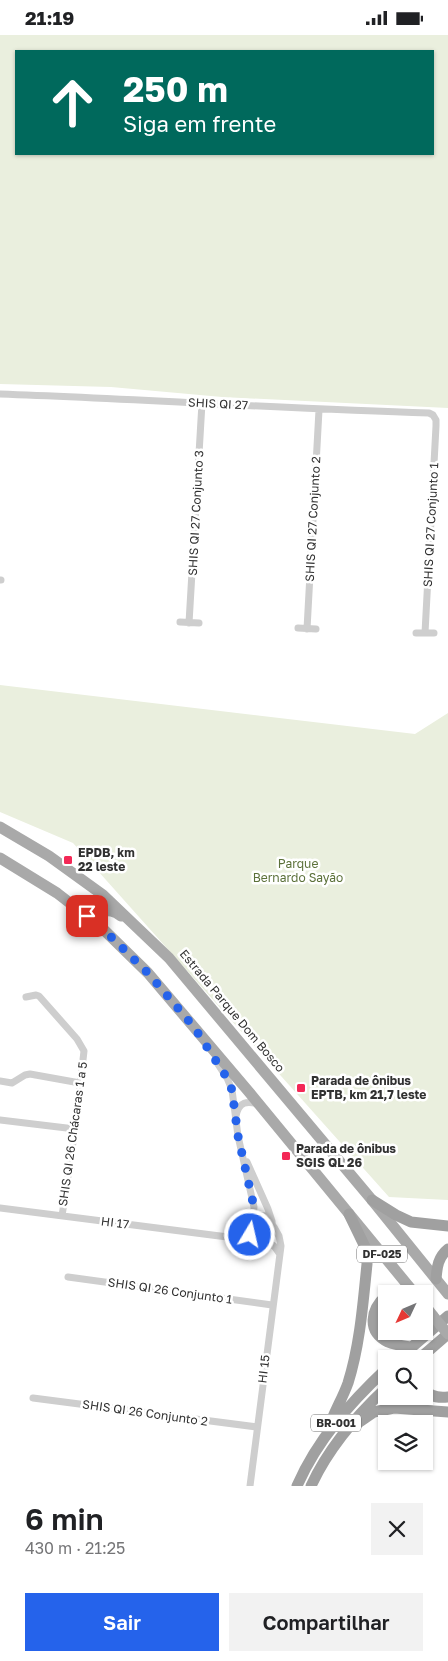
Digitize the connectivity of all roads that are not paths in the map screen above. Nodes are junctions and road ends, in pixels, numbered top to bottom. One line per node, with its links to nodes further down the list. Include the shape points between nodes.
1 (0, 394): 2 (street, SHIS QI 27)
2 (202, 403): 3 (street, SHIS QI 27); 6 (street, SHIS QI 27 Conjunto 3)
3 (319, 410): 4 (street, SHIS QI 27, via 429,413); 9 (street, SHIS QI 27 Conjunto 2)
4 (435, 416): 12 (street, SHIS QI 27 Conjunto 1)
5 (180, 623): 6 (street)
6 (189, 623): 7 (street)
7 (198, 623)
8 (298, 629): 9 (street)
9 (307, 629): 10 (street)
10 (316, 629)
11 (416, 633): 12 (street)
12 (425, 633): 13 (street)
13 (434, 633)
14 (0, 827): 17 (main road, Estrada Parque Dom Bosco / DF-025, via 49,856 96,890)
15 (0, 858): 16 (main road, DF-025, via 57,893)
16 (102, 928): 17 (main road, via 103,913 112,910); 19 (main road, DF-025, via 148,973)
17 (139, 928): 27 (main road, Estrada Parque Dom Bosco / DF-025, via 170,958)
18 (26, 997): 21 (street, SHIS QI 26 Chácaras 1 a 5, via 39,996 77,1039 84,1051)
19 (194, 1027): 22 (main road, DF-025); 23 (street, via 227,1078 232,1090)
20 (0, 1081): 21 (street, via 12,1083 30,1075)
21 (80, 1083): 25 (street, SHIS QI 26 Chácaras 1 a 5)
22 (259, 1104): 23 (street, via 244,1103 239,1106); 29 (main road, DF-025)
23 (235, 1118): 26 (street)
24 (0, 1119): 25 (street)
25 (75, 1129): 30 (street, SHIS QI 26 Chácaras 1 a 5)
26 (241, 1151): 31 (street, via 254,1207); 32 (street, HI 15)
27 (372, 1200): 33 (highway, via 412,1222); 39 (main road, Estrada Parque Dom Bosco / DF-025)
28 (0, 1209): 30 (street, HI 17)
29 (349, 1214): 40 (main road, DF-025); 60 (highway, via 366,1249 367,1264 354,1362)
30 (62, 1216): 34 (street, HI 17)
31 (250, 1221): 32 (street, via 263,1215); 34 (street); 35 (street, via 250,1235)
32 (273, 1224): 35 (street, via 271,1236); 37 (street, HI 15, via 280,1241)
33 (448, 1226)
34 (230, 1237): 35 (street, HI 17)
35 (261, 1241): 37 (street, via 274,1246)
36 (448, 1249): 39 (highway, via 437,1265)
37 (279, 1253): 43 (street, HI 15)
38 (68, 1277): 43 (street, SHIS QI 26 Conjunto 1)
39 (436, 1279): 41 (main road, Estrada Parque Dom Bosco / DF-025)
40 (408, 1285)
41 (448, 1295)
42 (378, 1303): 46 (highway, via 373,1322)
43 (272, 1305): 58 (street, HI 15)
44 (433, 1316): 47 (main road, bridge)
45 (448, 1317): 49 (highway)
46 (378, 1334)
47 (448, 1334): 51 (highway)
48 (385, 1340): 49 (highway)
49 (411, 1347): 50 (highway)
50 (408, 1350)
51 (430, 1350)
52 (378, 1377): 60 (highway, BR-001)
53 (378, 1396): 59 (highway, BR-001)
54 (433, 1396): 55 (highway)
55 (448, 1397)
56 (33, 1398): 58 (street, SHIS QI 26 Conjunto 2)
57 (448, 1412): 59 (highway, via 406,1408 382,1410)
58 (257, 1427): 61 (street, HI 15)
59 (346, 1431): 63 (highway, BR-001)
60 (327, 1433): 62 (highway, BR-001)
61 (250, 1486)
62 (296, 1486)
63 (311, 1486)

